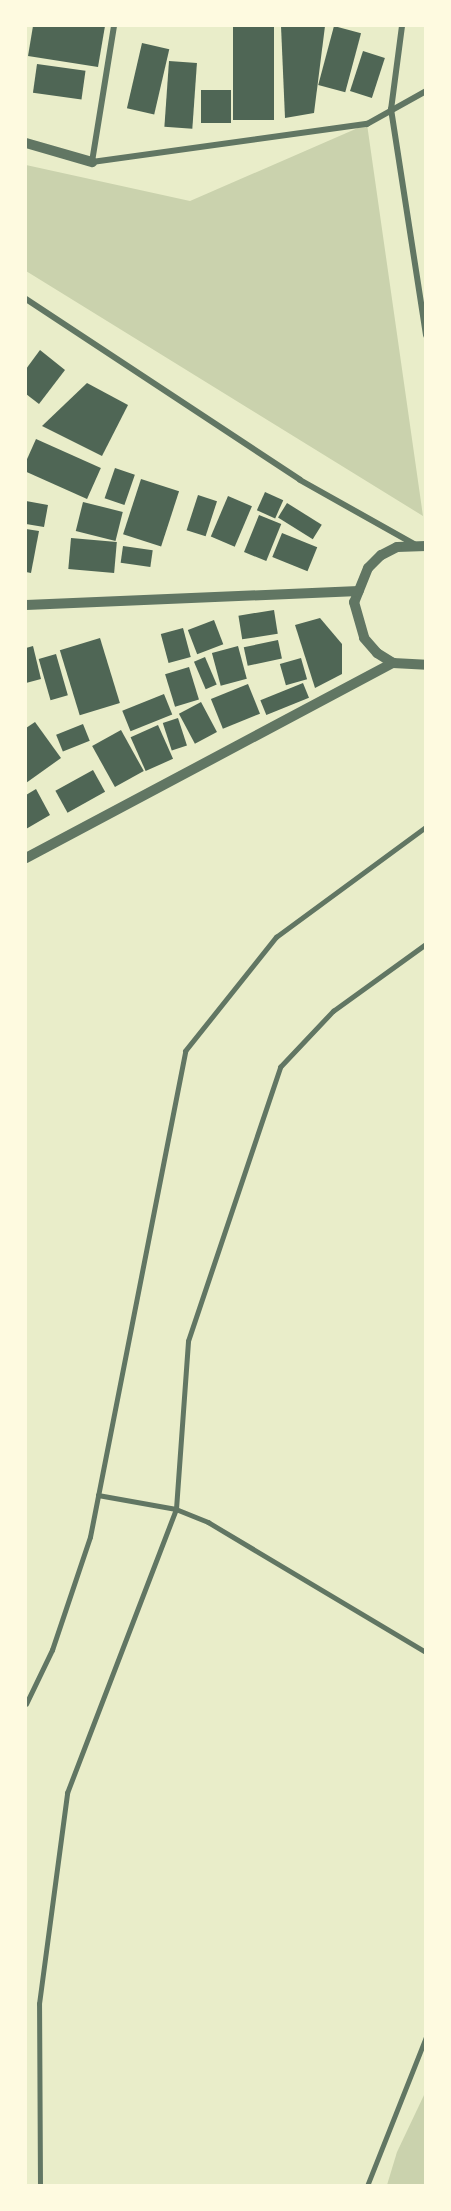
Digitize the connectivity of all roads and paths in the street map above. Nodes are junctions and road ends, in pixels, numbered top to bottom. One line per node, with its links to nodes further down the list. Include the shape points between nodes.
1 (114, 26): 6 (street)
2 (402, 26): 4 (street)
3 (426, 91): 4 (street)
4 (391, 110): 6 (street, via 366,124); 8 (street)
5 (26, 143): 6 (street)
6 (92, 162)
7 (26, 299): 10 (street, via 300,480)
8 (425, 316): 9 (street)
9 (426, 335)
10 (420, 545): 11 (street, via 381,555 368,568)
11 (359, 591): 12 (street); 13 (street, via 354,602 364,638)
12 (26, 605)
13 (393, 663): 14 (street); 16 (street)
14 (426, 665)
15 (426, 826): 18 (lane, via 276,937 185,1051)
16 (26, 858)
17 (426, 944): 19 (lane, via 333,1011 280,1067 188,1341)
18 (98, 1495): 19 (lane); 21 (lane, via 90,1537 52,1650)
19 (176, 1509): 20 (lane, via 208,1522); 23 (lane, via 67,1792 39,2004)
20 (426, 1652)
21 (26, 1704)
22 (426, 2037): 24 (lane)
23 (40, 2186)
24 (367, 2186)

